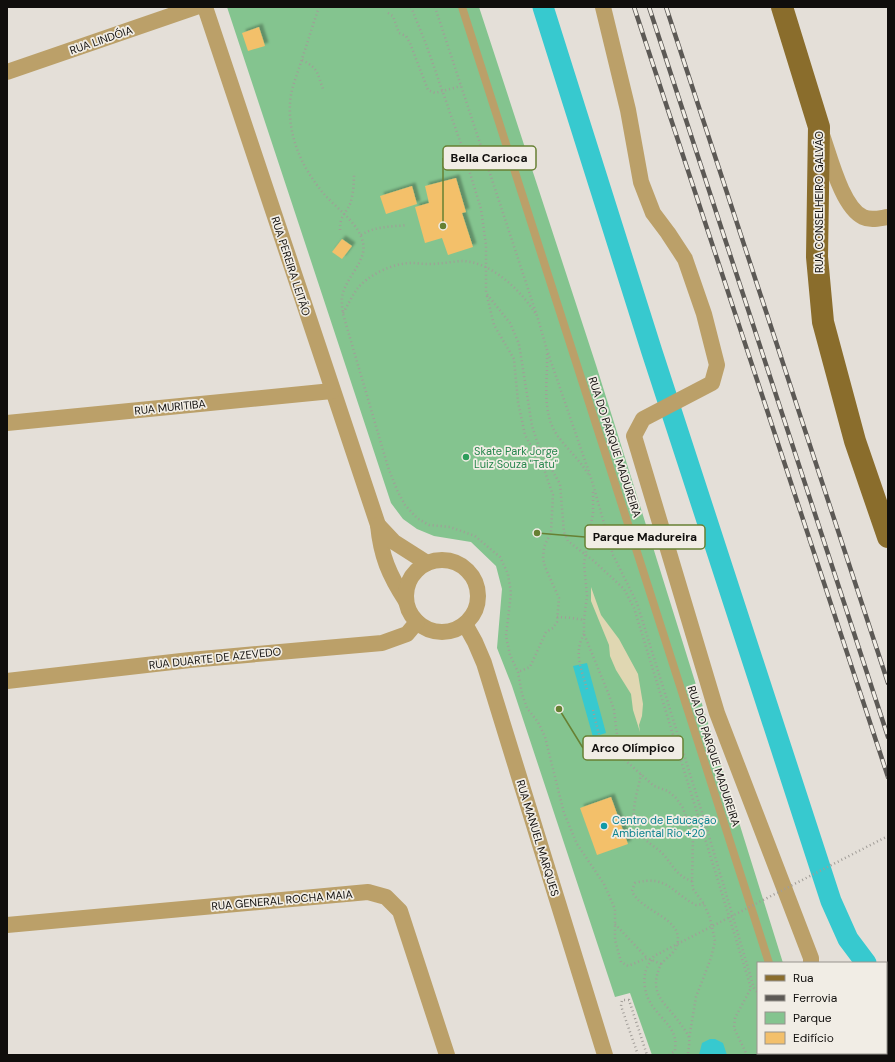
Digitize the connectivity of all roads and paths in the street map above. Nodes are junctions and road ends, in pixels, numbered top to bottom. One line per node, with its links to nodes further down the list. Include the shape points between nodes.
1 (196, 7): 11 (street, RUA LINDÓIA)
2 (205, 7): 27 (street, RUA PEREIRA LEITÃO)
3 (319, 7): 10 (path)
4 (411, 7): 14 (path)
5 (435, 7): 12 (path)
6 (462, 7): 55 (lane, RUA DO PARQUE MADUREIRA)
7 (602, 7): 56 (street, via 628,110 641,182 653,213 685,259 704,314 717,365 712,383 642,419 634,436 717,713)
8 (782, 7): 15 (main road, RUA CONSELHEIRO GALVÃO)
9 (388, 13): 14 (path, via 393,16 399,33 406,36 428,90 435,93)
10 (302, 60): 13 (path, via 313,66 319,74); 17 (path, via 290,102 291,125 298,154 313,181)
11 (7, 72)
12 (461, 86): 14 (path); 25 (path)
13 (324, 91)
14 (442, 91): 22 (path, via 481,209)
15 (819, 126): 18 (street, via 846,197 854,210 868,218); 31 (main road, RUA CONSELHEIRO GALVÃO, via 817,257 823,322 855,441)
16 (354, 175): 17 (path, via 351,203)
17 (342, 214): 20 (path); 21 (path, via 354,224)
18 (888, 217)
19 (407, 225): 21 (path, via 368,230)
20 (340, 230)
21 (361, 235): 24 (path, via 364,245 362,256 344,291)
22 (486, 268): 23 (path); 24 (path, via 461,261 397,265 368,279 357,289); 25 (path, via 506,279 529,304)
23 (486, 293): 32 (path, via 515,332 520,344 532,426 539,447 560,484 564,532 568,542); 35 (path, via 494,326 514,359 518,402 525,435 545,472 553,495 551,532 544,547 543,558 559,598)
24 (343, 314): 40 (path, via 388,467 405,505 417,518 429,525 475,536 500,557 508,574 511,593 506,636 510,655)
25 (538, 319): 26 (path)
26 (547, 350): 29 (path); 29 (path, via 548,371 545,390 548,413 556,434 583,464)
27 (332, 391): 28 (street, RUA MURITIBA); 30 (street, RUA PEREIRA LEITÃO)
28 (7, 423)
29 (592, 481): 32 (path, via 593,513); 46 (path, via 613,555 637,603)
30 (378, 525): 33 (street, RUA PEREIRA LEITÃO, via 394,542); 34 (street, RUA PEREIRA LEITÃO, via 380,546 387,569)
31 (888, 537)
32 (585, 554): 36 (path, via 587,596); 47 (path, via 630,597)
33 (427, 563): 34 (street, via 410,579 406,589); 38 (street, via 449,560 469,572 476,582 477,605 473,616)
34 (406, 600): 37 (street)
35 (557, 617): 36 (path); 40 (path, via 553,628 546,632 530,667)
36 (584, 620): 39 (path)
37 (417, 622): 38 (street, via 426,628 441,632); 41 (street, RUA DUARTE DE AZEVEDO, via 407,634 382,643 190,660)
38 (465, 624): 61 (street, RUA MANUEL MARQUES, via 484,663)
39 (584, 634): 42 (path, via 578,644 578,654); 44 (path, via 610,695)
40 (518, 672): 52 (path, via 527,708 545,737 564,814 577,844 604,884 614,909)
41 (7, 681)
42 (587, 690)
43 (592, 710): 44 (path, via 599,735 604,742)
44 (618, 743): 45 (path, via 625,760)
45 (641, 774): 48 (path, via 654,786 668,791 676,798); 50 (path, via 633,811 639,834 664,854 676,872)
46 (704, 819): 47 (path); 58 (path)
47 (699, 820): 48 (path); 66 (path, via 751,988 735,1018 734,1028)
48 (689, 823): 50 (path, via 693,837)
49 (888, 836): 64 (path, bridge, via 654,956 645,967 644,980 647,999 675,1038 675,1051)
50 (692, 881): 51 (path, via 693,889)
51 (704, 904): 57 (path, via 692,903 668,885 644,881 635,883 632,891 635,899 676,929 676,949); 59 (path, via 715,941 696,997)
52 (615, 924): 54 (path); 54 (path, via 615,940 621,962 628,966)
53 (7, 926): 60 (street, RUA GENERAL ROCHA MAIA, via 368,892 386,897 400,911)
54 (647, 958): 57 (path)
55 (769, 962)
56 (811, 962)
57 (661, 964): 59 (path, via 654,986)
58 (757, 992)
59 (689, 1039): 65 (path)
60 (447, 1055)
61 (605, 1055)
62 (638, 1055): 63 (path, via 621,1006 622,1000 629,1000)
63 (647, 1055)
64 (669, 1055)
65 (688, 1055)
66 (747, 1055)

